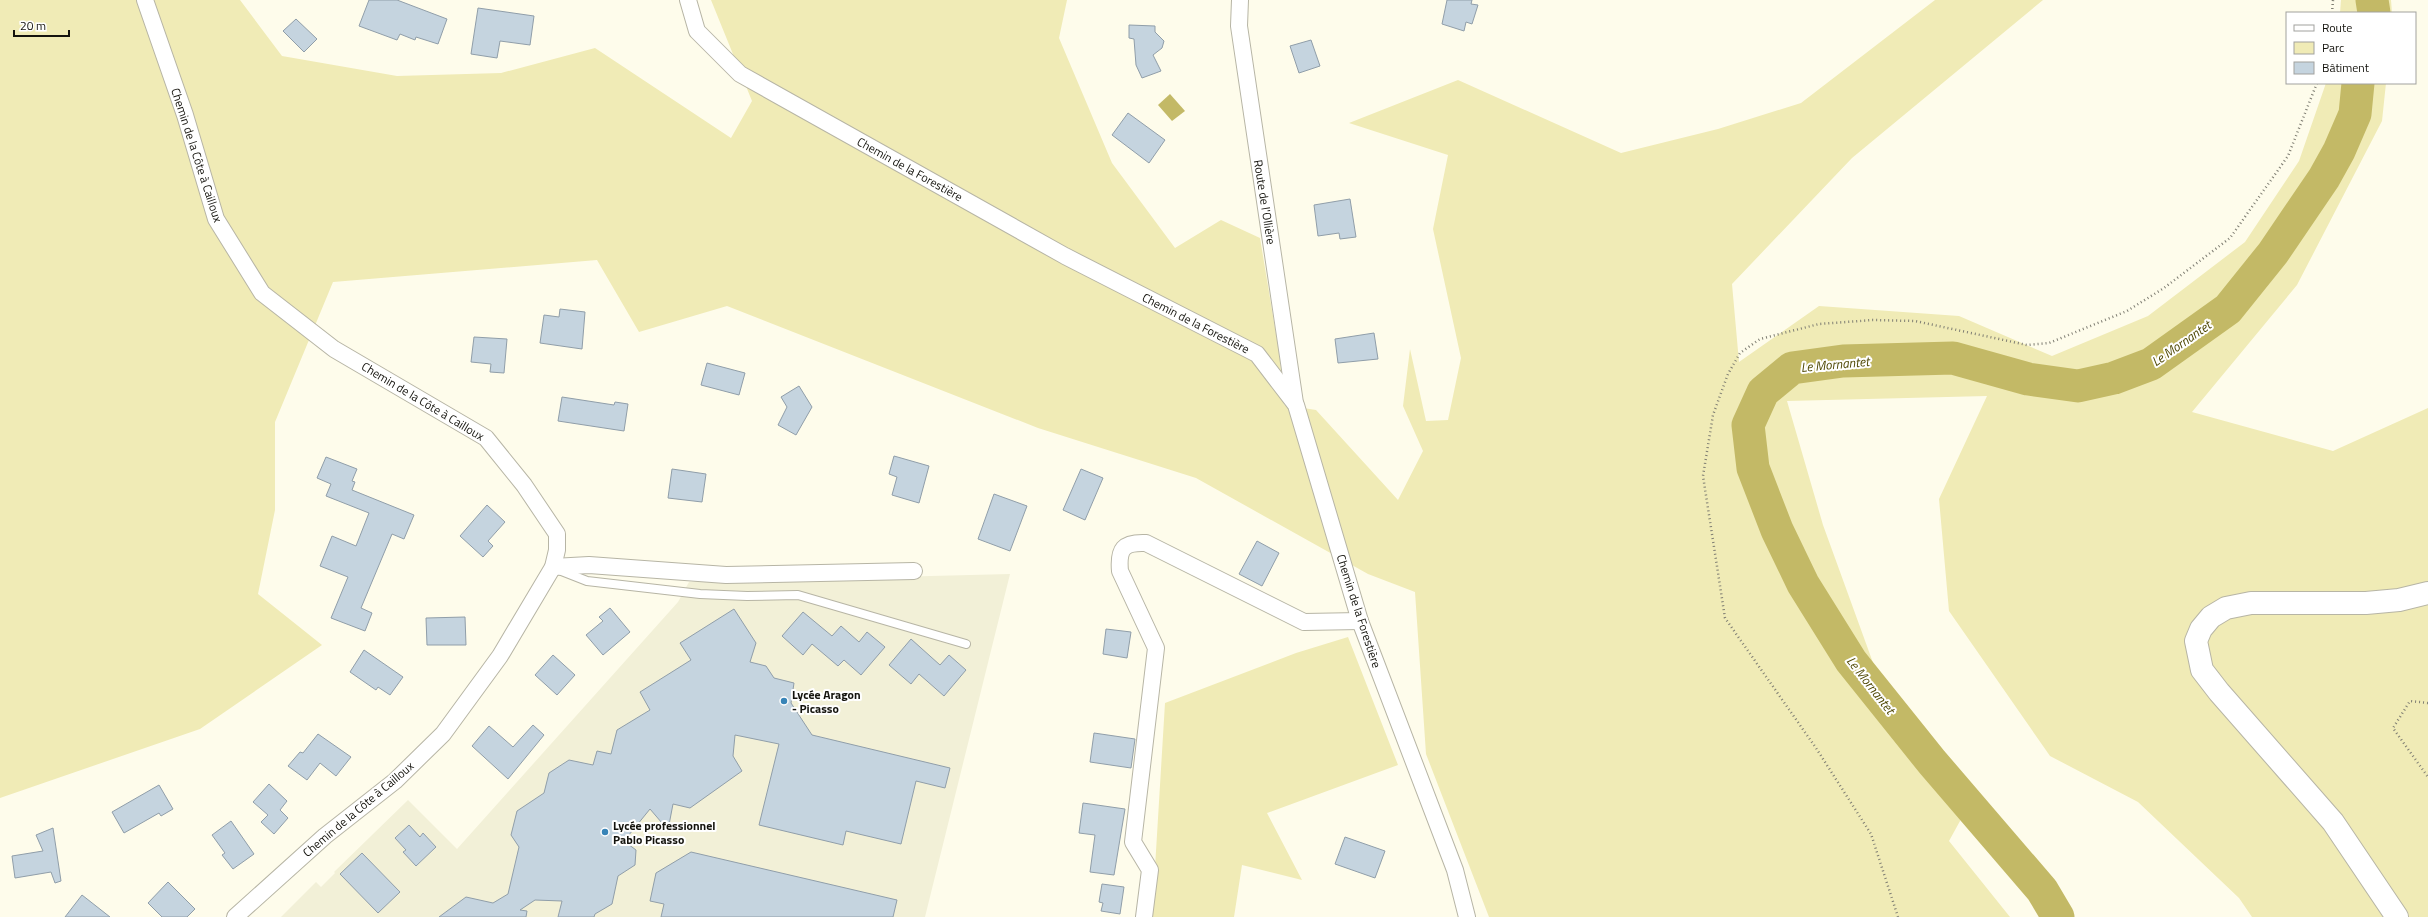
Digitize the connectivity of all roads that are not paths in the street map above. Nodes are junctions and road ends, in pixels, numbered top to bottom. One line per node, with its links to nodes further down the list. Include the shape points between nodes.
1 (145, 0): 5 (street, Chemin de la Côte à Cailloux, via 185,115 216,219 262,293 334,349 486,438 524,485 557,534)
2 (688, 0): 4 (street, Chemin de la Forestière, via 697,31 740,74 1065,256 1258,354)
3 (1240, 0): 4 (street, Route de l'Ollière, via 1239,26)
4 (1296, 405): 8 (street, Chemin de la Forestière)
5 (553, 567): 6 (street, via 589,565 726,575); 9 (lane, via 587,581 692,594 798,595); 11 (street, Chemin de la Côte à Cailloux, via 500,656 443,734 395,781 325,836)
6 (914, 571)
7 (2428, 593): 13 (street, via 2399,600 2373,602 2251,603 2226,608 2211,617 2201,629 2196,641 2202,670 2210,681 2333,822)
8 (1360, 621): 10 (street, Chemin de la Forestière, via 1455,870); 12 (street, via 1304,622 1146,543 1134,542 1125,545 1118,557 1120,571 1156,648 1133,842 1150,870)
9 (966, 644)
10 (1463, 913)
11 (235, 917)
12 (1144, 917)
13 (2398, 917)

